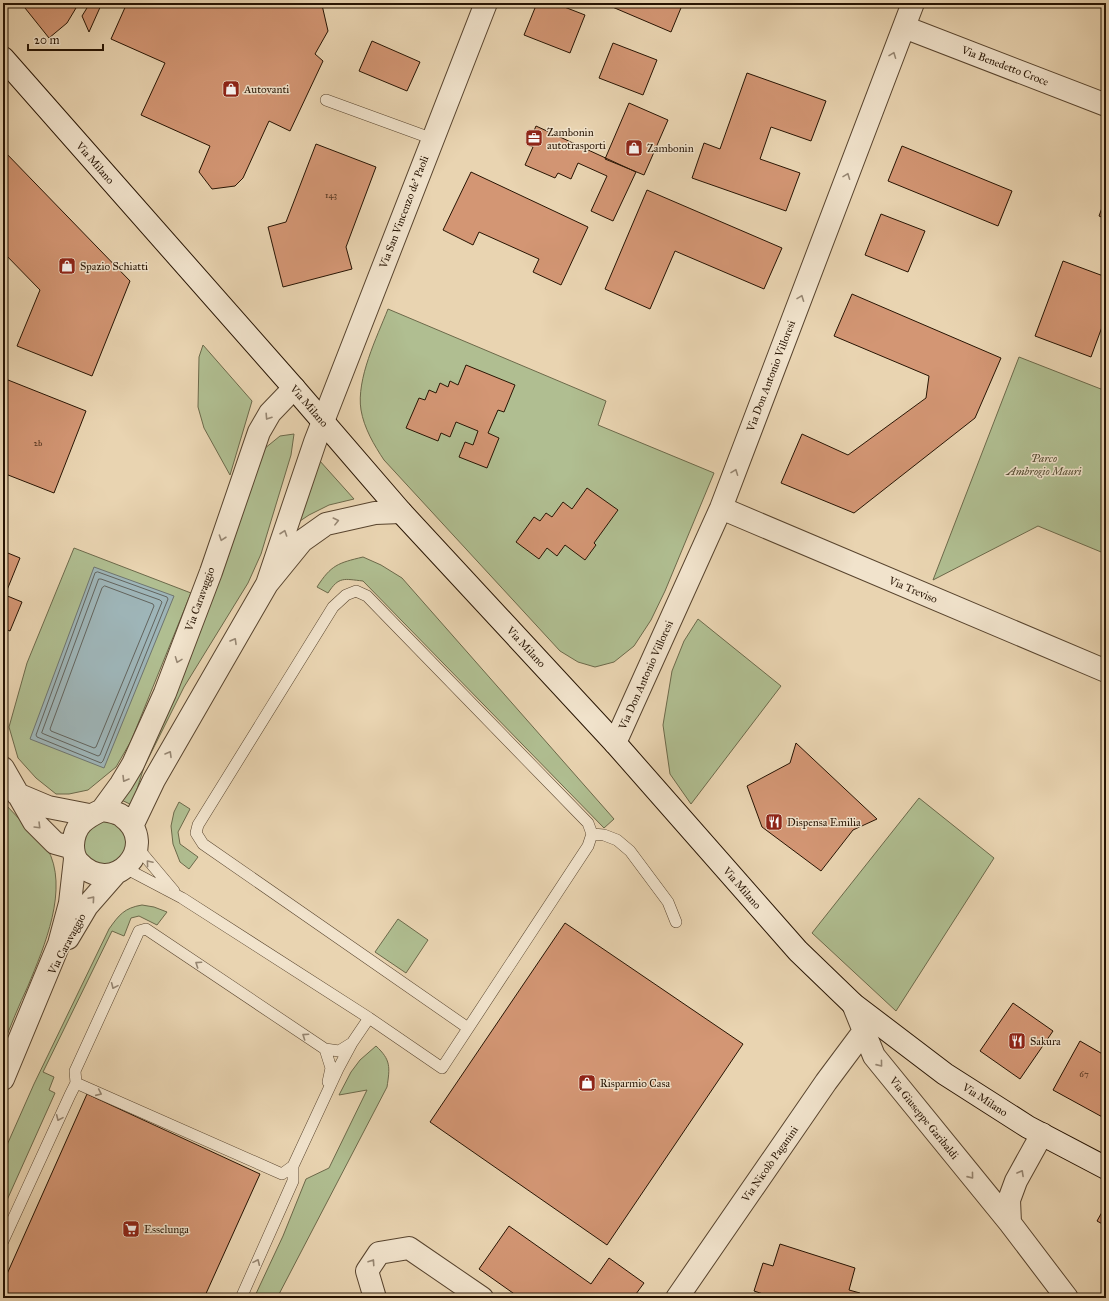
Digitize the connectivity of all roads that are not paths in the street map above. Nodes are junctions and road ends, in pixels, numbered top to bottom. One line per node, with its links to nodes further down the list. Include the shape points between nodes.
1 (486, 3): 7 (street, Via San Vincenzo de' Paoli)
2 (913, 3): 3 (street, Via Don Antonio Villoresi)
3 (904, 27): 6 (street, Via Benedetto Croce); 10 (street, Via Don Antonio Villoresi, one-way to 3)
4 (3, 58): 8 (street, Via Milano)
5 (326, 100): 7 (lane)
6 (1106, 106)
7 (433, 139): 9 (street, Via San Vincenzo de' Paoli)
8 (294, 388): 9 (street, Via Milano); 17 (street, Via Caravaggio, one-way to 17, via 270,413 259,432 165,693 134,764)
9 (323, 422): 11 (street, Via Milano); 12 (street, one-way to 9)
10 (721, 508): 13 (street, Via Treviso); 14 (street, Via Don Antonio Villoresi)
11 (401, 512): 12 (street, one-way to 11, via 302,541 326,524 375,513); 14 (street, Via Milano)
12 (267, 584): 18 (street, one-way to 12, via 154,780)
13 (1106, 671)
14 (615, 743): 25 (street, Via Milano, via 798,951)
15 (3, 768): 16 (street)
16 (17, 794): 17 (street, via 48,807); 21 (street, one-way to 21, via 34,822 56,843)
17 (96, 813): 18 (street, via 121,816); 21 (street, via 78,826 74,836)
18 (132, 826): 20 (street)
19 (592, 834): 24 (lane, via 617,840 630,852 668,902); 28 (lane, via 588,846); 28 (lane, via 588,823 367,596 356,591 346,595 333,607 198,825 196,833 203,844)
20 (137, 847): 22 (street, via 134,858); 23 (lane, one-way to 20)
21 (74, 853): 22 (street, via 83,867 93,873 104,876); 27 (street, Via Caravaggio, via 70,903 59,944)
22 (120, 871): 23 (lane); 27 (street, Via Caravaggio, one-way to 22, via 87,906)
23 (182, 898): 26 (lane)
24 (676, 922)
25 (853, 1004): 29 (street, Via Giuseppe Garibaldi); 35 (street, Via Milano, via 945,1074)
26 (369, 1018): 28 (lane, via 442,1068); 30 (lane)
27 (28, 1020): 32 (street, Via Caravaggio)
28 (468, 1028)
29 (864, 1031): 38 (street, Via Giuseppe Garibaldi, one-way to 38, via 874,1056); 43 (street, Via Nicolò Paganini)
30 (352, 1043): 31 (lane, via 339,1051); 34 (lane)
31 (325, 1050): 33 (lane, one-way to 33, via 146,929 139,931 75,1071); 34 (lane, via 331,1068)
32 (3, 1078)
33 (76, 1083): 36 (lane, one-way to 36, via 282,1174); 39 (lane, one-way to 39)
34 (324, 1098): 36 (lane)
35 (1042, 1134): 37 (street, Via Milano); 38 (street, one-way to 35, via 1009,1200 1016,1181)
36 (293, 1166): 40 (lane, one-way to 36, via 292,1181)
37 (1106, 1168)
38 (1010, 1223): 44 (street, Via Giuseppe Garibaldi)
39 (3, 1241)
40 (241, 1298)
41 (375, 1298): 42 (street, one-way to 42, via 367,1271 379,1253 409,1248)
42 (482, 1298)
43 (677, 1298)
44 (1067, 1298)

